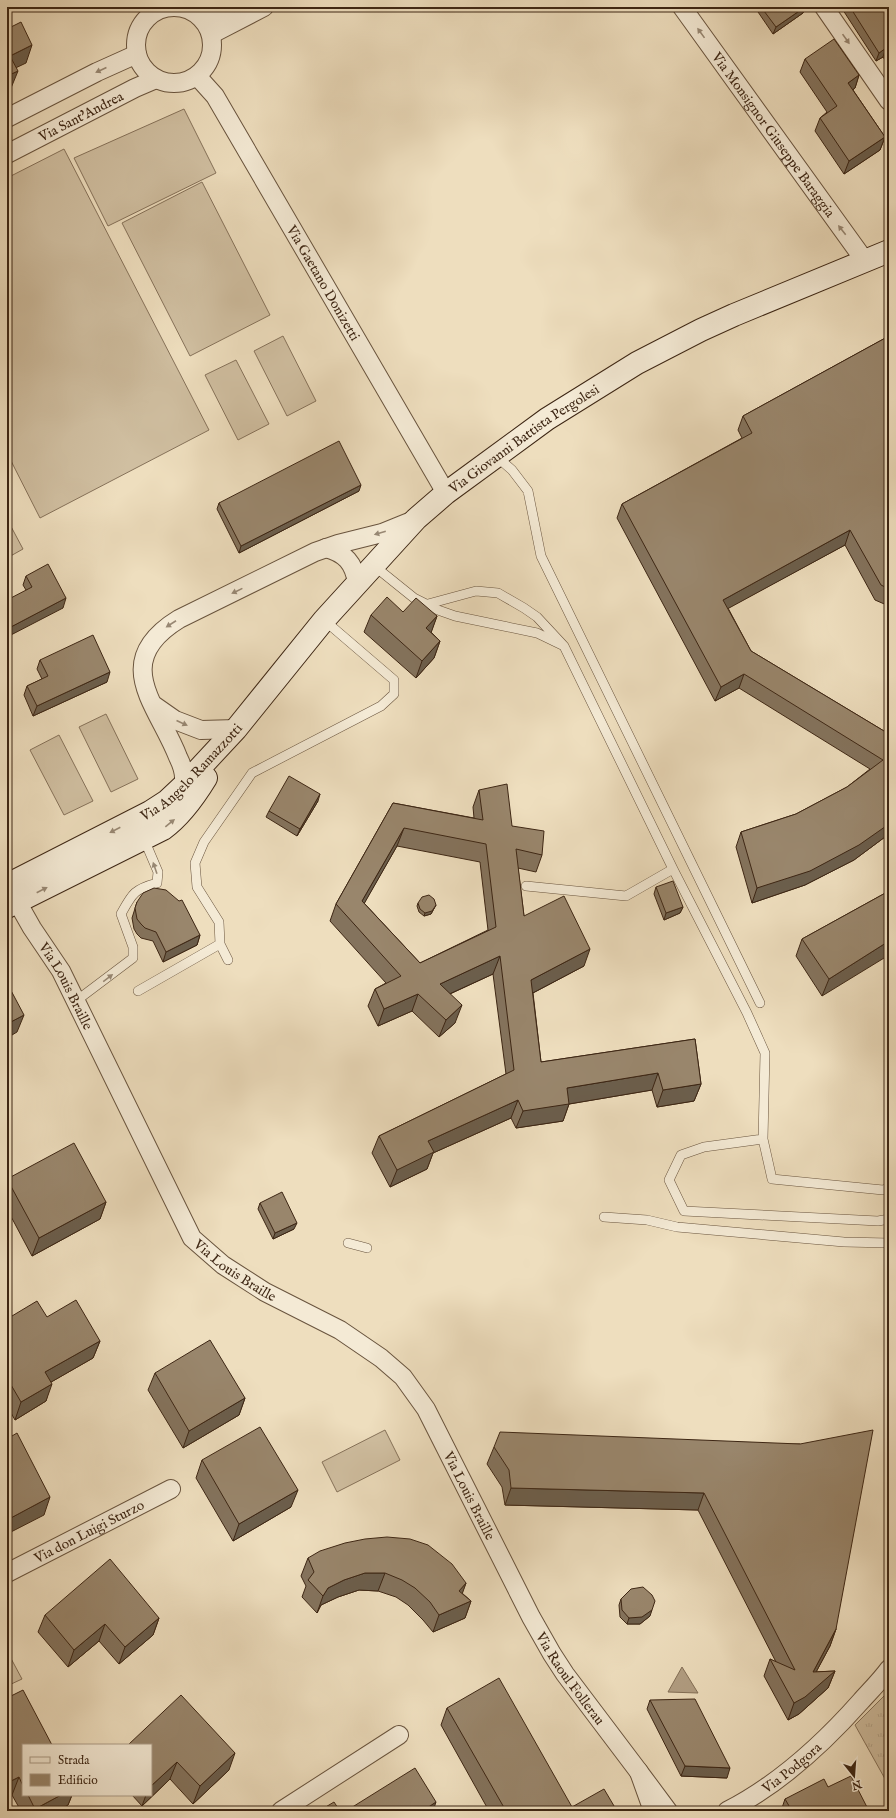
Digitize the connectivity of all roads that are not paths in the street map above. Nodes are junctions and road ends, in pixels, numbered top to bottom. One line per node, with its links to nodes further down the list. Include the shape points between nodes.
1 (228, 7): 6 (street)
2 (264, 7): 7 (street)
3 (682, 7): 15 (street, Via Monsignor Giuseppe Baraggia, one-way to 3)
4 (824, 7): 11 (street, one-way to 11)
5 (159, 8): 6 (street, via 187,9); 8 (street, via 144,20 138,32)
6 (203, 19): 7 (street)
7 (212, 34): 9 (street, via 212,54)
8 (137, 54): 10 (street, via 142,66); 12 (street, one-way to 12)
9 (197, 76): 10 (street, via 177,83); 17 (street, Via Gaetano Donizetti, via 215,96)
10 (156, 79): 13 (street, Via Sant'Andrea)
11 (889, 101)
12 (7, 118)
13 (7, 154)
14 (889, 252): 15 (street, Via Giovanni Battista Pergolesi)
15 (865, 261): 16 (street, Via Giovanni Battista Pergolesi, via 740,312 670,345 605,381)
16 (496, 456): 17 (street, Via Giovanni Battista Pergolesi); 36 (lane, via 512,470 528,491 542,556)
17 (446, 493): 18 (street, Via Giovanni Battista Pergolesi)
18 (416, 519): 19 (street, one-way to 19, via 382,533); 20 (street, Via Giovanni Battista Pergolesi)
19 (326, 548): 21 (street, via 336,550 346,558 355,572); 25 (street, one-way to 25, via 179,619 161,631 145,656 144,684)
20 (373, 565): 21 (street, Via Giovanni Battista Pergolesi); 22 (lane, via 414,598)
21 (357, 583): 23 (street, Via Giovanni Battista Pergolesi)
22 (428, 604): 24 (lane, via 455,616 536,633); 24 (lane, via 476,591 498,593 536,617)
23 (324, 620): 26 (street, Via Giovanni Battista Pergolesi); 32 (lane, via 394,680 394,694 381,706 252,773 204,842 195,863 197,887 219,922)
24 (564, 646): 29 (lane)
25 (150, 701): 26 (street, one-way to 26, via 162,712 201,730); 27 (street, via 183,769)
26 (236, 729): 27 (street, Via Angelo Ramazzotti); 28 (street, Via Angelo Ramazzotti, one-way to 26, via 172,822 181,813 205,780)
27 (183, 786): 31 (street, Via Angelo Ramazzotti, one-way to 31, via 150,812)
28 (144, 839): 31 (street, Via Angelo Ramazzotti, one-way to 28); 35 (lane, one-way to 28, via 133,958 133,947 121,914 131,896 141,887 157,882 158,872)
29 (673, 869): 30 (lane, via 626,896); 37 (lane, via 765,1053)
30 (526, 886)
31 (10, 895): 35 (street, Via Louis Braille, via 61,971)
32 (220, 944): 33 (lane); 34 (lane)
33 (228, 960)
34 (138, 991)
35 (76, 1001): 46 (street, Via Louis Braille, via 192,1238 229,1269 265,1292 340,1330 382,1358 403,1377 426,1409)
36 (760, 1003)
37 (764, 1139): 38 (lane, via 772,1179 883,1190); 40 (lane, via 704,1147 681,1155 669,1180 684,1211 878,1221)
38 (889, 1188)
39 (604, 1217): 42 (lane, via 647,1220 677,1227 836,1242)
40 (889, 1219)
41 (348, 1243): 43 (lane)
42 (889, 1243)
43 (367, 1248)
44 (171, 1489): 45 (street, Via don Luigi Sturzo)
45 (7, 1573)
46 (512, 1578): 49 (street, Via Raoul Follerau, via 565,1674)
47 (889, 1669): 53 (street, Via Podgora, via 832,1733 795,1766)
48 (399, 1735): 50 (street)
49 (639, 1772): 51 (street, Via Raoul Follerau); 52 (street, Via Raoul Follerau)
50 (281, 1811)
51 (653, 1811)
52 (668, 1811)
53 (726, 1811)

